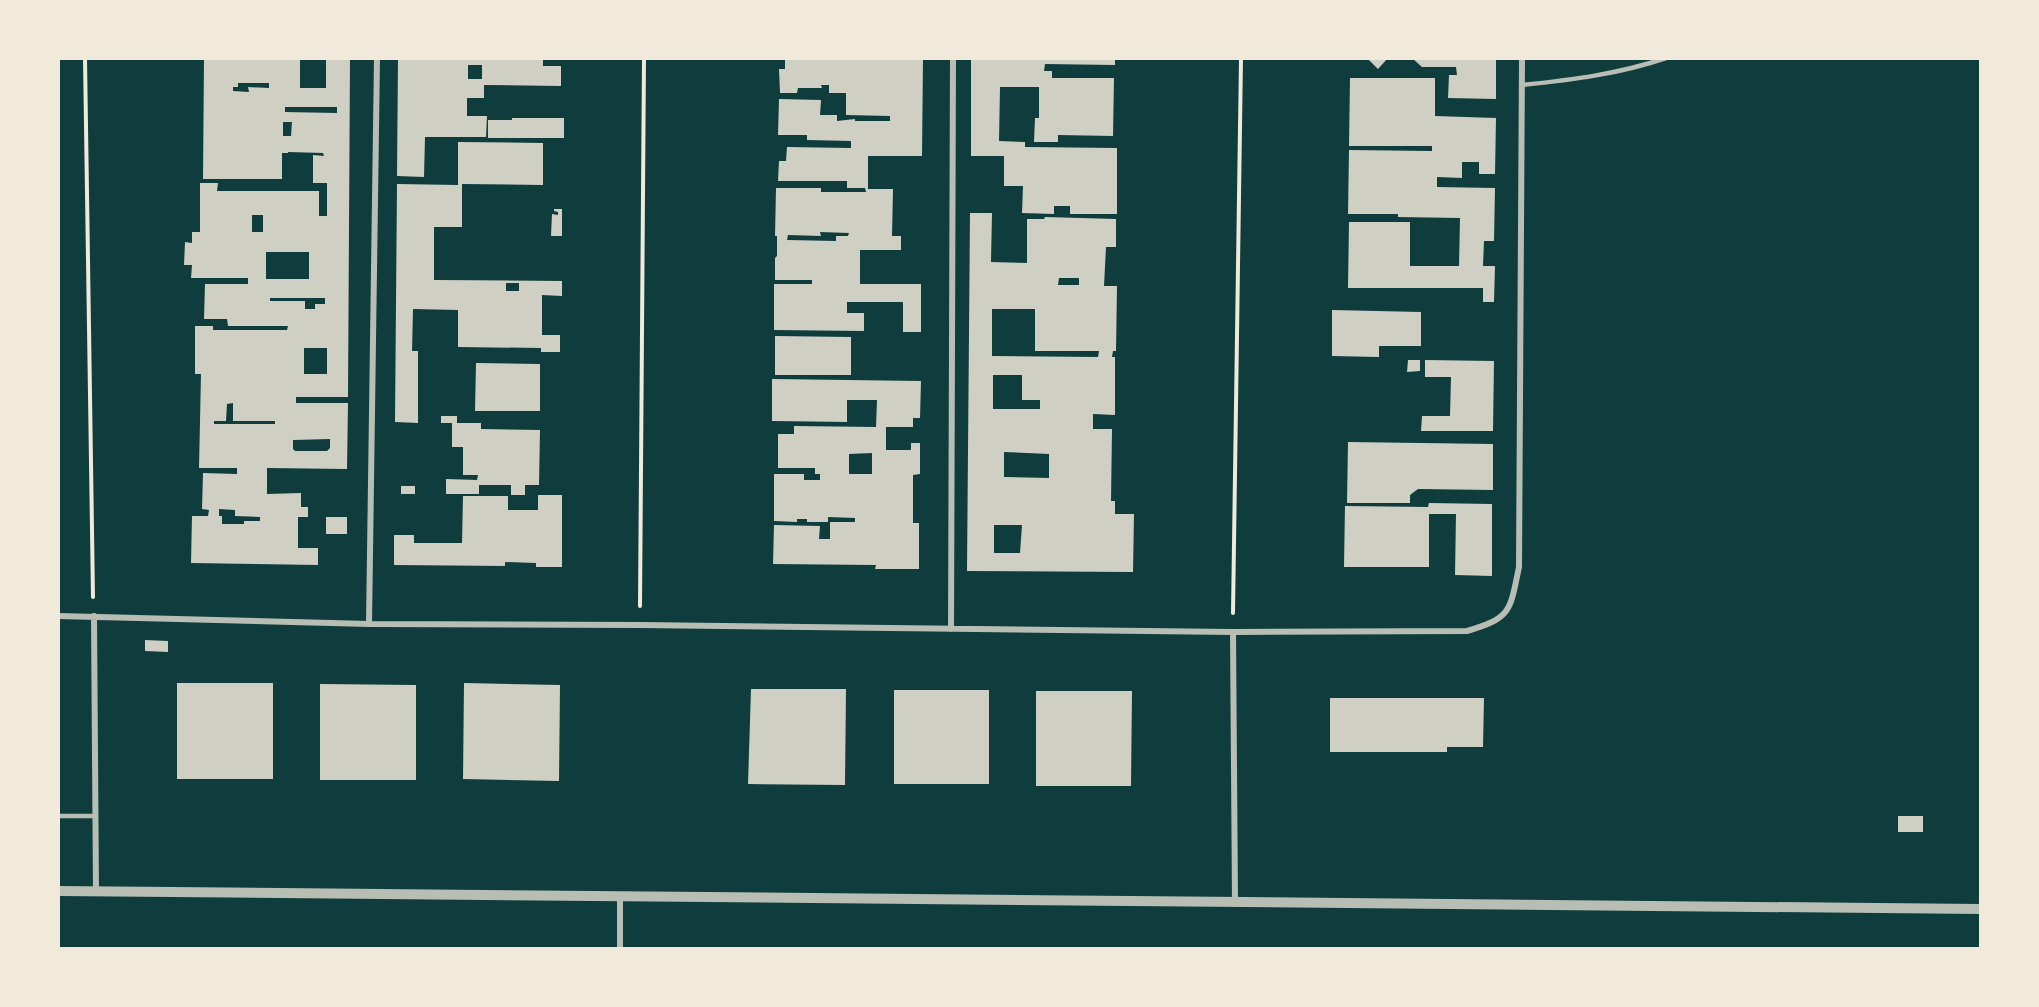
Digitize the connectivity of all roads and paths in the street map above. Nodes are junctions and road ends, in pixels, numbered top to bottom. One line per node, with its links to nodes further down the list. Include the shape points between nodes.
1 (85, 58): 10 (path)
2 (377, 58): 11 (street)
3 (644, 58): 12 (path)
4 (953, 58): 13 (street)
5 (1241, 58): 14 (path)
6 (1522, 58): 8 (street)
7 (1666, 58): 8 (lane, via 1635,69)
8 (1522, 85): 14 (street, via 1519,567 1506,613 1492,624 1467,631)
9 (58, 616): 10 (street)
10 (94, 616): 11 (street); 16 (street)
11 (369, 624): 12 (street)
12 (640, 625): 13 (street)
13 (951, 629): 14 (street)
14 (1233, 632): 20 (street)
15 (58, 816): 16 (lane)
16 (96, 816): 18 (street)
17 (58, 891): 18 (street)
18 (96, 892): 19 (street)
19 (620, 897): 20 (street); 22 (street)
20 (1235, 902): 21 (street)
21 (1980, 909)
22 (620, 948)

